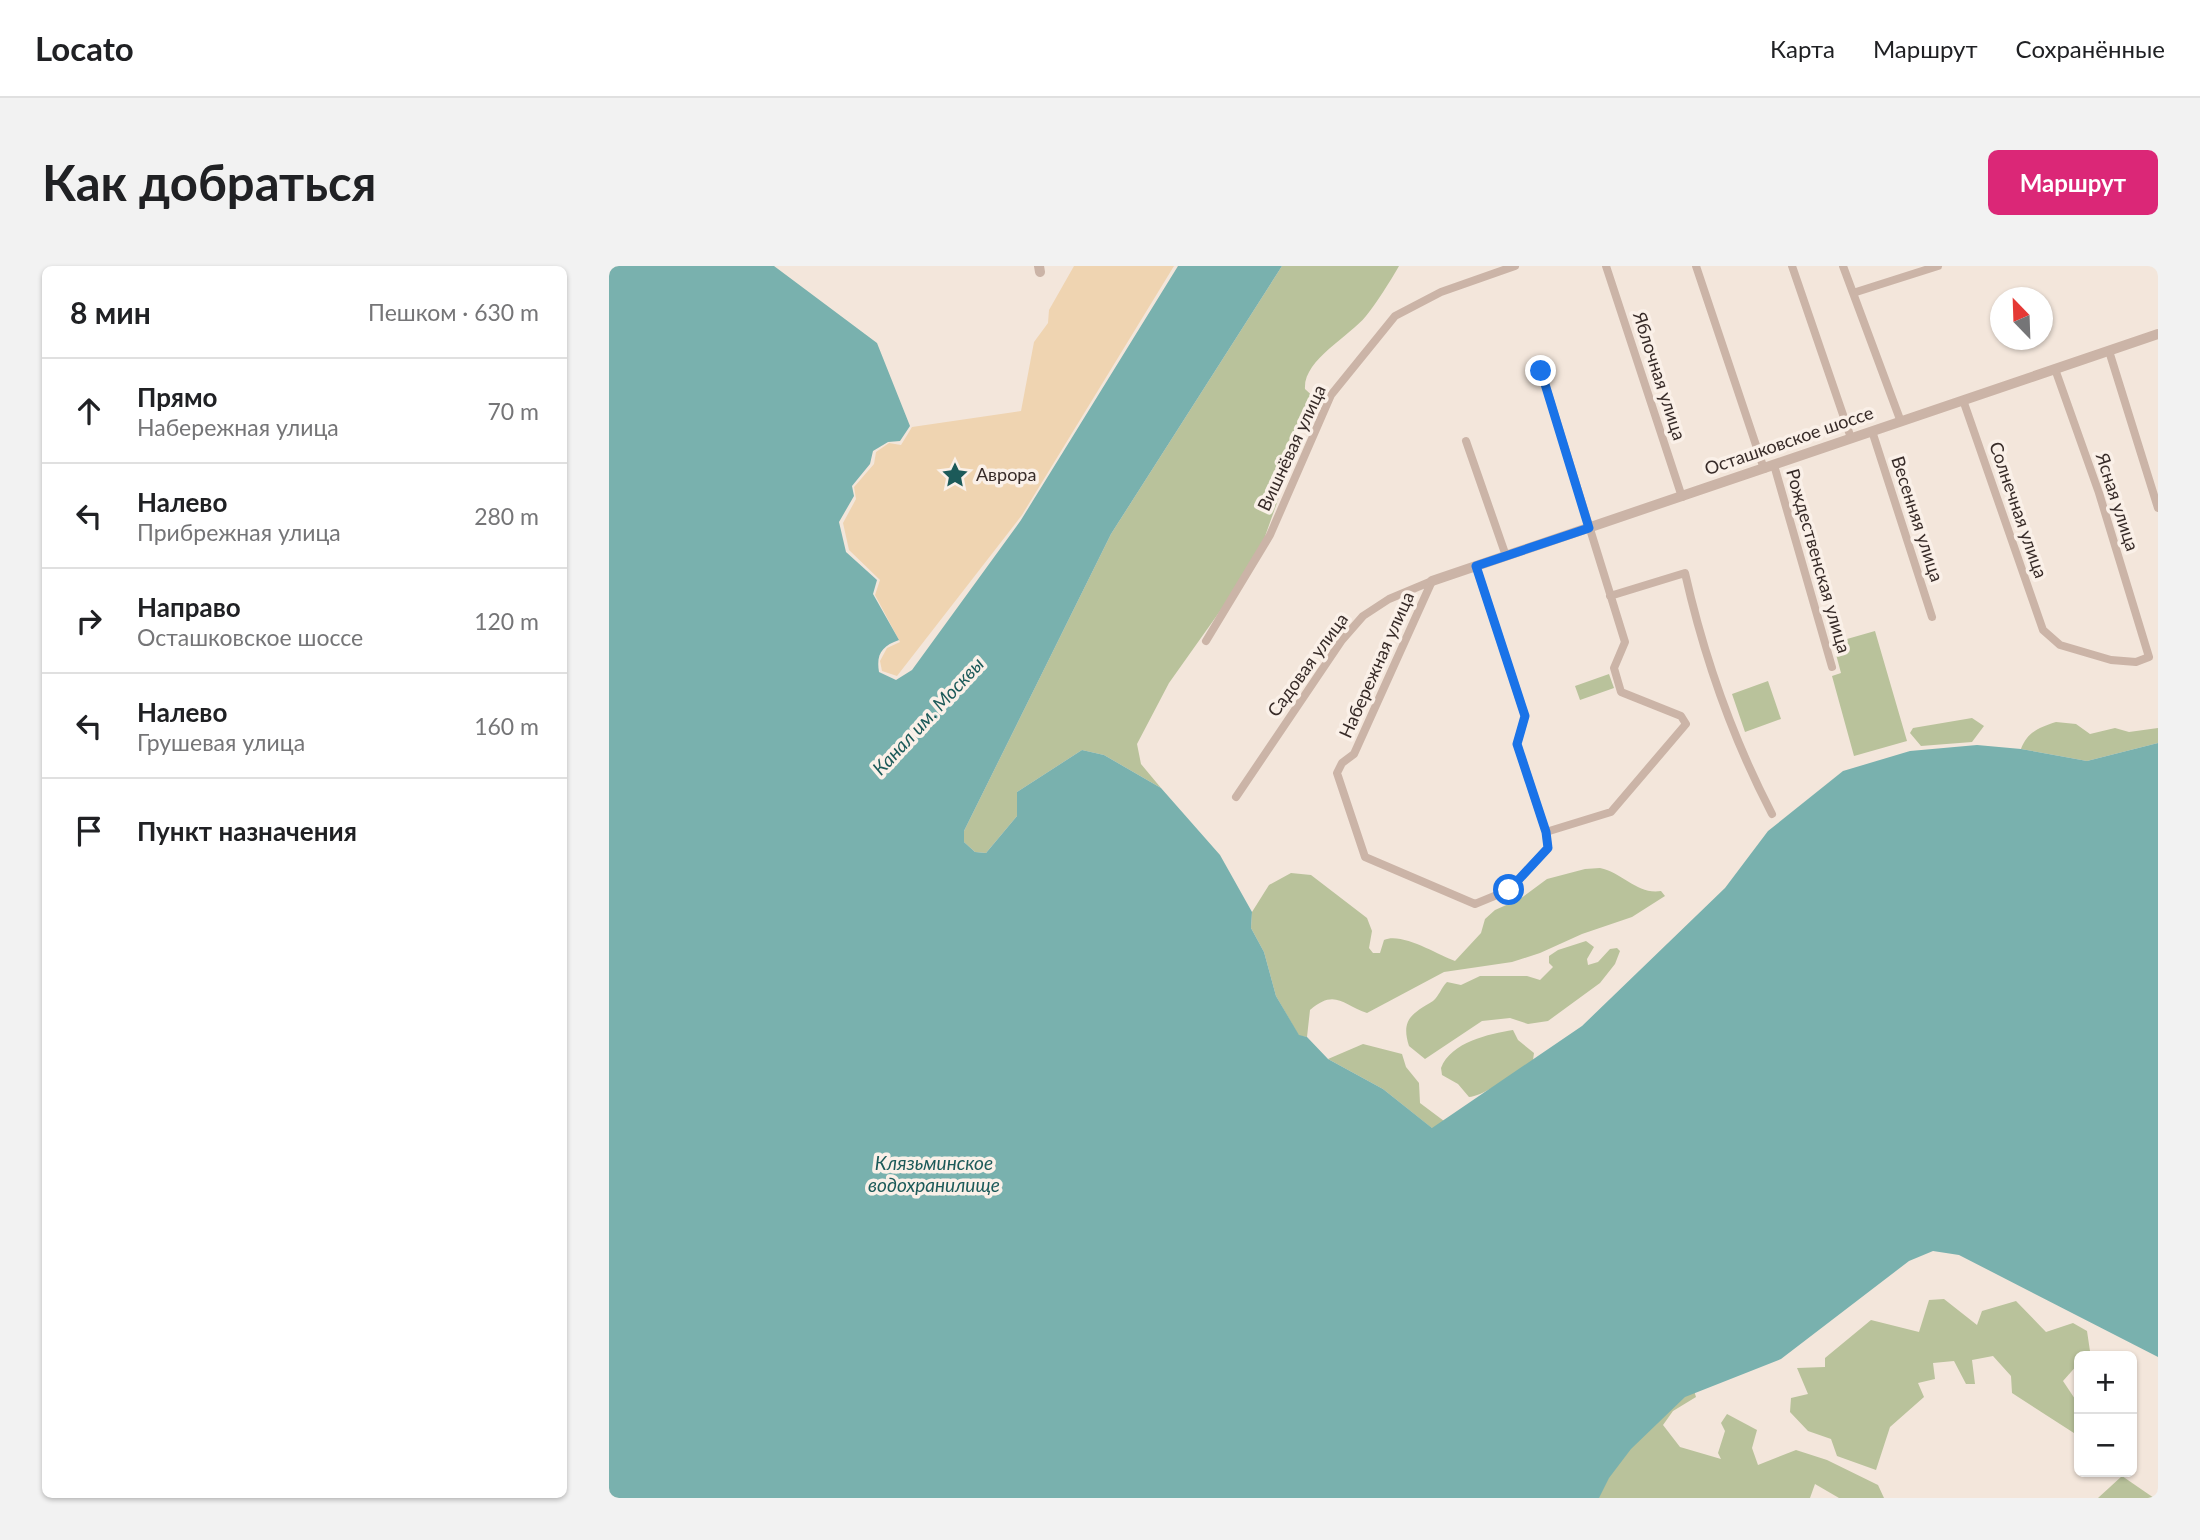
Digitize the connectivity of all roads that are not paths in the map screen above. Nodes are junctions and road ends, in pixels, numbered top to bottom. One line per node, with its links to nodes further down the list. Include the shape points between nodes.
1 (1515, 266): 27 (street, Вишнёвая улица, via 1441,292 1395,316 1331,395 1270,535)
2 (1606, 266): 18 (street, Яблочная улица)
3 (1696, 266): 17 (street, Рождественская улица)
4 (1792, 266): 15 (street)
5 (1843, 266): 7 (street)
6 (1938, 266): 7 (street)
7 (1853, 293): 13 (street)
8 (2158, 334): 9 (street, Осташковское шоссе)
9 (2109, 351): 10 (street, Осташковское шоссе); 19 (street)
10 (2055, 369): 12 (street, Осташковское шоссе); 26 (street, Ясная улица, via 2099,492 2149,657 2136,662 2111,660 2060,645)
11 (1541, 371): 20 (street)
12 (1962, 400): 13 (street, Осташковское шоссе); 26 (street, Солнечная улица)
13 (1901, 422): 14 (street, Осташковское шоссе)
14 (1872, 431): 15 (street, Осташковское шоссе); 25 (street, Весенняя улица)
15 (1851, 438): 17 (street, Осташковское шоссе)
16 (1466, 442): 21 (street)
17 (1769, 467): 18 (street, Осташковское шоссе); 28 (street, Рождественская улица)
18 (1682, 496): 20 (street, Осташковское шоссе)
19 (2158, 508)
20 (1589, 528): 21 (street, Осташковское шоссе); 24 (street)
21 (1506, 556): 22 (street, Осташковское шоссе)
22 (1476, 566): 23 (street, Осташковское шоссе); 31 (street, via 1525,716 1517,744)
23 (1432, 581): 29 (street, Садовая улица, via 1363,616); 31 (street, Набережная улица, via 1355,754 1337,773 1365,857 1475,904 1509,890 1548,848)
24 (1610, 597): 30 (street, via 1685,573 1696,625 1741,754); 31 (street, via 1625,642 1614,668 1621,692 1681,716 1686,724 1611,812)
25 (1932, 617)
26 (2043, 630)
27 (1206, 641)
28 (1832, 667)
29 (1236, 797)
30 (1772, 814)
31 (1546, 832)

